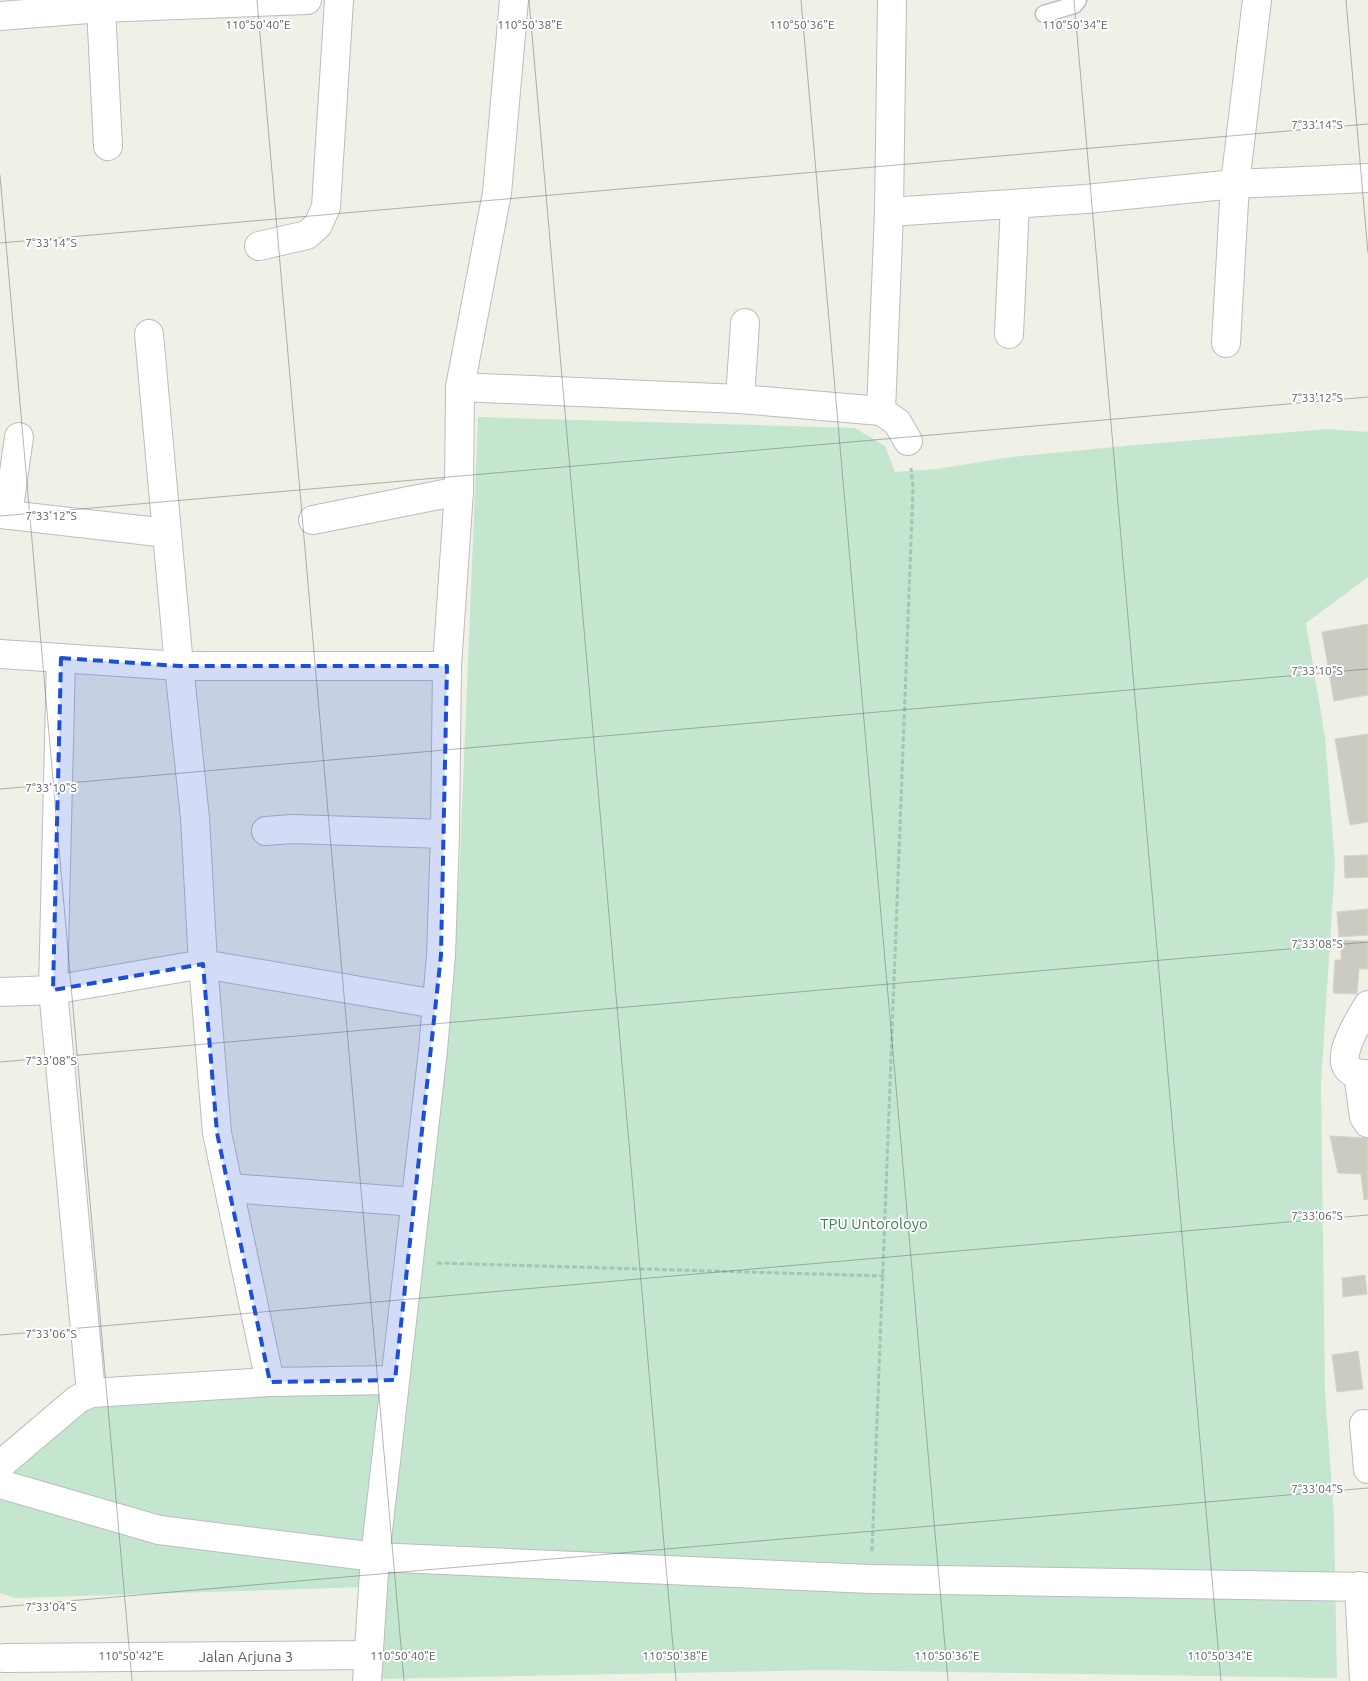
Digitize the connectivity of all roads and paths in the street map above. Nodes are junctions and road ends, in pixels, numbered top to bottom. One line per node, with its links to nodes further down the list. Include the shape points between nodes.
1 (307, 0): 7 (street)
2 (339, 0): 15 (street, via 326,207 318,225 307,235)
3 (514, 0): 20 (street, via 498,192)
4 (892, 0): 14 (street)
5 (1078, 0): 8 (lane, via 1074,5)
6 (1257, 0): 12 (street)
7 (101, 8): 9 (street); 10 (street)
8 (1044, 14)
9 (0, 16)
10 (108, 146)
11 (1368, 178): 12 (street)
12 (1235, 184): 13 (street); 19 (street)
13 (1015, 204): 14 (street); 18 (street)
14 (889, 212): 22 (street)
15 (259, 246)
16 (745, 323): 21 (street)
17 (149, 334): 28 (street)
18 (1009, 334)
19 (1226, 343)
20 (460, 387): 21 (street); 25 (street)
21 (740, 399): 22 (street)
22 (881, 411): 24 (street, via 897,422)
23 (19, 437): 26 (street)
24 (908, 441): 45 (path, via 913,489)
25 (459, 491): 27 (street); 32 (street)
26 (4, 515): 28 (street)
27 (313, 520)
28 (167, 533): 31 (street)
29 (0, 654): 30 (street)
30 (62, 658): 31 (street); 36 (street)
31 (179, 666): 32 (street); 35 (street, via 195,818)
32 (447, 666): 34 (street)
33 (266, 830): 34 (street)
34 (445, 834): 38 (street)
35 (203, 964): 36 (street); 38 (street); 42 (street, via 217,1133)
36 (53, 990): 37 (street); 48 (street)
37 (0, 992)
38 (436, 1004): 43 (street)
39 (1368, 1004): 40 (street, via 1344,1054 1349,1068)
40 (1363, 1074): 41 (street, via 1364,1117)
41 (1368, 1123)
42 (229, 1188): 43 (street); 47 (street)
43 (415, 1202): 44 (street)
44 (408, 1262): 45 (path); 46 (street)
45 (884, 1276): 54 (path)
46 (395, 1380): 47 (street); 53 (street)
47 (270, 1382): 48 (street)
48 (92, 1393): 50 (street, via 78,1399)
49 (1364, 1424): 51 (street)
50 (0, 1465)
51 (1368, 1469)
52 (0, 1484): 53 (street, via 159,1530)
53 (375, 1557): 54 (street); 57 (street)
54 (871, 1579): 55 (street)
55 (1363, 1587): 58 (street)
56 (2, 1664): 57 (street, Jalan Arjuna 3)
57 (368, 1668)
58 (1364, 1681)

